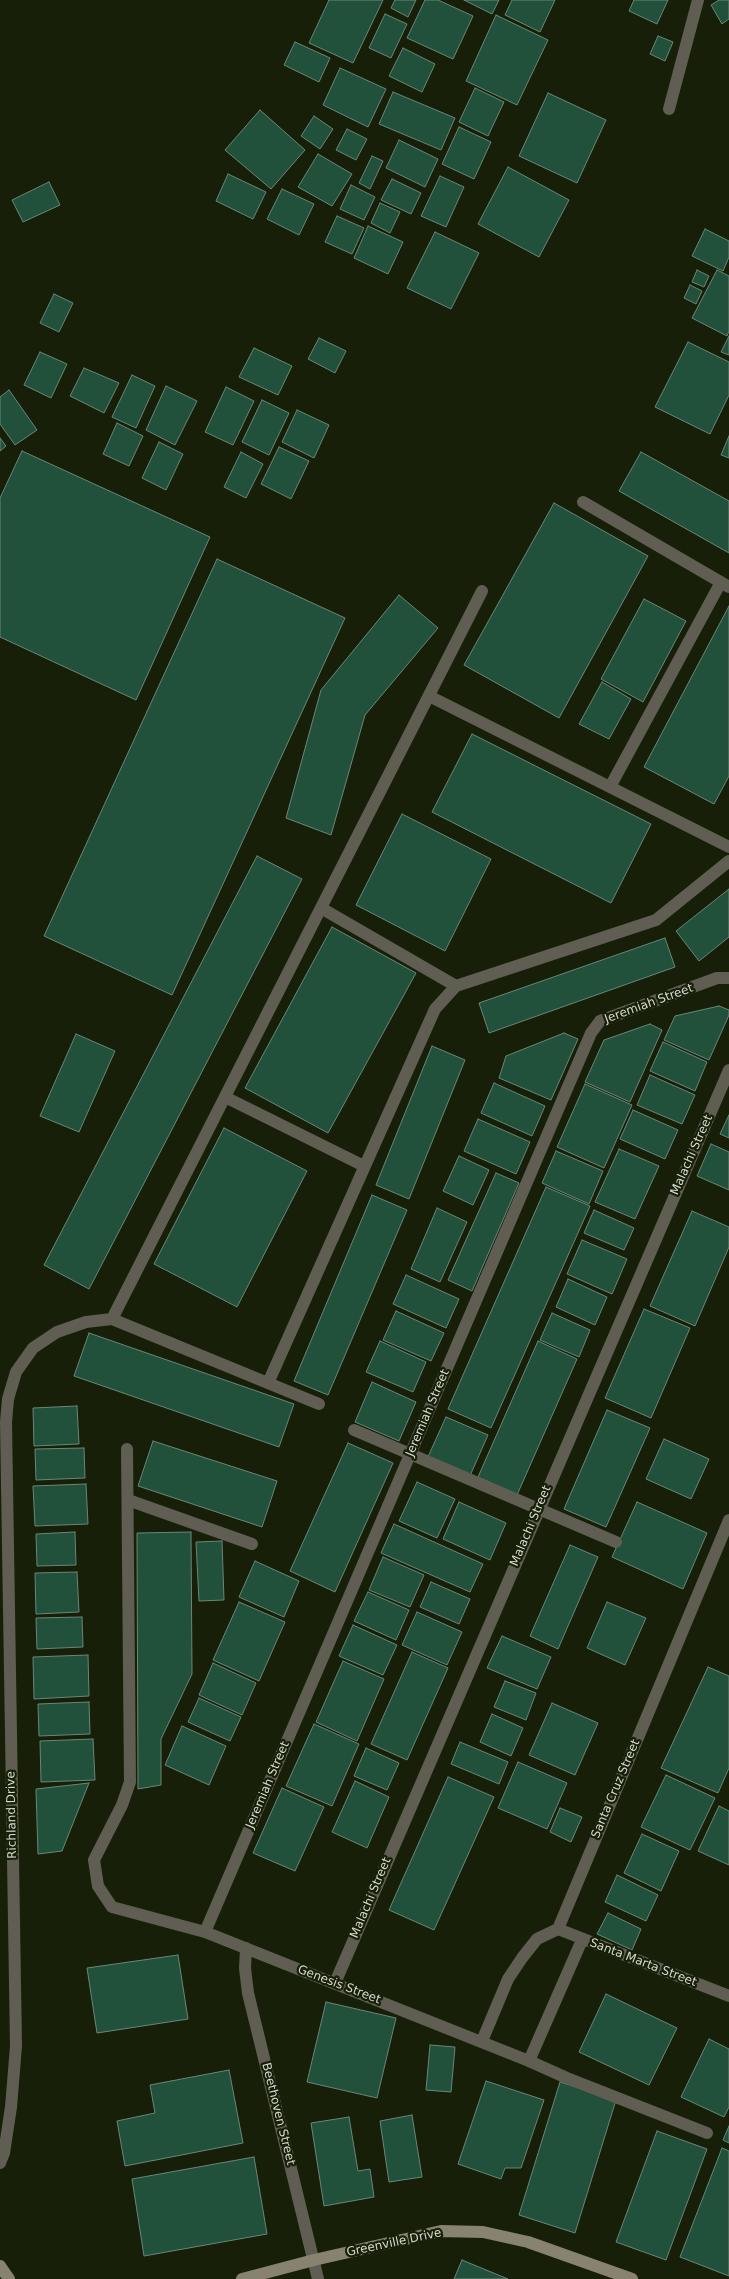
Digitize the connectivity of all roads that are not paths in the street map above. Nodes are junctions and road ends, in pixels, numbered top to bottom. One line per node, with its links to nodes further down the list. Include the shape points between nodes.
1 (698, 0): 2 (street)
2 (668, 110)
3 (583, 502): 4 (street)
4 (725, 584): 7 (street)
5 (482, 591): 6 (street)
6 (429, 696): 7 (street); 10 (street)
7 (610, 787): 8 (street)
8 (729, 847)
9 (729, 861): 12 (street, via 656,920)
10 (321, 908): 12 (street); 14 (street)
11 (729, 978): 21 (street, Jeremiah Street, via 717,978 600,1021 591,1032)
12 (456, 986): 15 (street, via 435,1009)
13 (729, 1070): 23 (street, Malachi Street)
14 (225, 1097): 15 (street); 16 (street)
15 (364, 1166): 17 (street)
16 (112, 1319): 17 (street); 36 (street, Richland Drive, via 86,1322 57,1332 33,1348 16,1372 8,1399 16,2046 11,2107)
17 (268, 1383): 18 (street)
18 (319, 1404)
19 (354, 1430): 21 (street)
20 (127, 1448): 22 (street, Genesis Street)
21 (410, 1454): 23 (street); 28 (street, Jeremiah Street)
22 (128, 1500): 26 (street); 28 (street, Genesis Street, via 130,1782 94,1860 98,1886 112,1907)
23 (538, 1509): 25 (street); 31 (street, Malachi Street)
24 (729, 1520): 27 (street, Santa Cruz Street)
25 (616, 1542)
26 (252, 1544)
27 (558, 1929): 29 (street, Santa Marta Street); 33 (street, via 537,1939 522,1958 506,1984)
28 (205, 1932): 30 (street, Genesis Street)
29 (582, 1940): 32 (street, Santa Marta Street); 34 (street)
30 (246, 1948): 31 (street, Genesis Street); 37 (street, Beethoven Street, via 248,1993)
31 (335, 1983): 33 (street, Genesis Street)
32 (729, 1996)
33 (482, 2041): 34 (street, Genesis Street)
34 (529, 2060): 35 (street, Genesis Street)
35 (707, 2134)
36 (0, 2163)
37 (314, 2260): 40 (street, Greenville Drive); 41 (street, Beethoven Street); 42 (street, Greenville Drive, via 441,2231 483,2232 528,2242)
38 (0, 2266): 39 (street)
39 (9, 2279)
40 (242, 2279)
41 (318, 2279)
42 (632, 2279)

